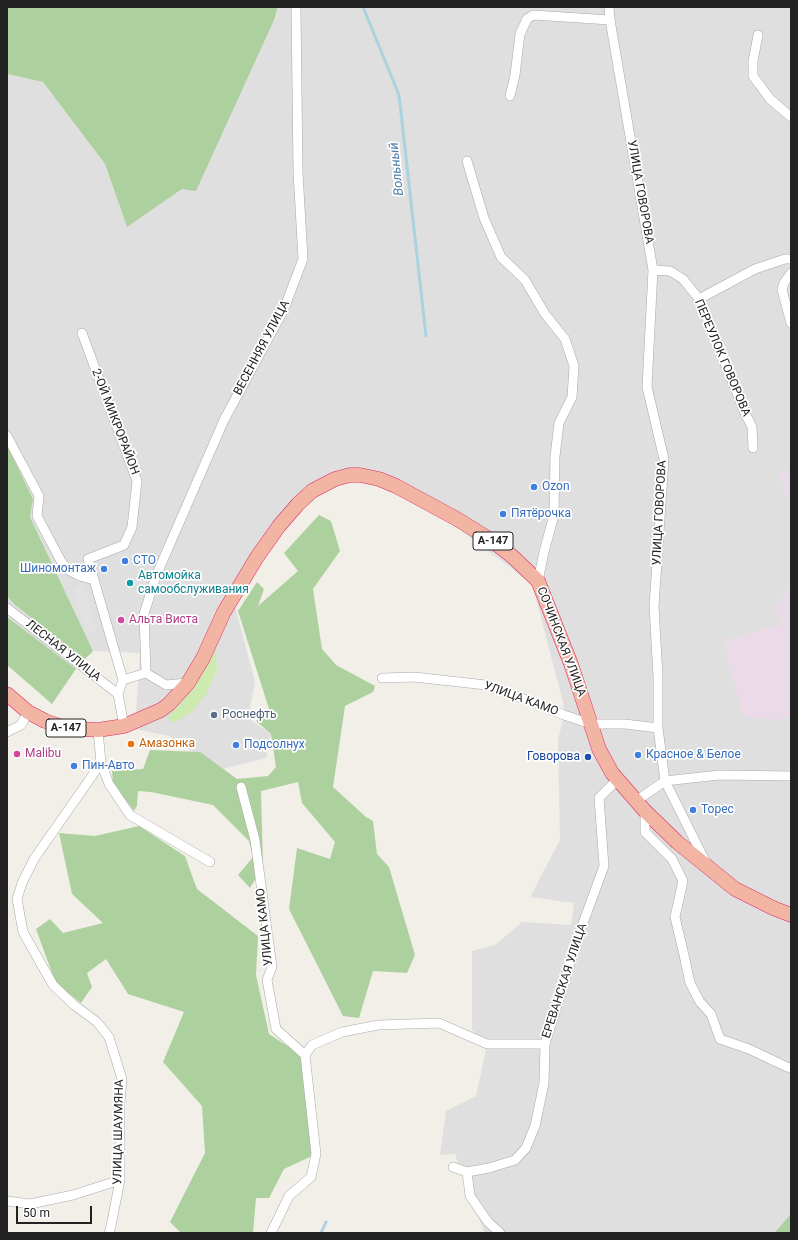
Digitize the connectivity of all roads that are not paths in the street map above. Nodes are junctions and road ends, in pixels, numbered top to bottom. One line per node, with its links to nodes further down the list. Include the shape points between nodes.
1 (296, 7): 19 (street, ВЕСЕННЯЯ УЛИЦА, via 298,172 303,259 284,309 224,420 156,576 144,614)
2 (609, 7): 3 (street, УЛИЦА ГОВОРОВА)
3 (610, 20): 5 (street, via 533,15 527,19 520,34); 9 (street, УЛИЦА ГОВОРОВА)
4 (758, 35): 6 (street, via 753,76 770,99)
5 (510, 96)
6 (791, 117)
7 (467, 161): 17 (street, via 484,218 501,257 525,280 545,314 565,339 574,366 572,397 559,423 555,456 554,515)
8 (791, 259): 11 (street, via 755,268)
9 (653, 270): 11 (street, ПЕРЕУЛОК ГОВОРОВА, via 670,271 683,279); 28 (street, УЛИЦА ГОВОРОВА, via 647,387 664,460 654,606)
10 (791, 273): 12 (street, via 782,290)
11 (699, 299): 15 (street, ПЕРЕУЛОК ГОВОРОВА, via 752,428)
12 (791, 323)
13 (82, 333): 16 (street, 2-ОЙ МИКРОРАЙОН, via 137,481 132,527 124,545 88,559)
14 (7, 436): 16 (street, via 39,496 38,516 62,563 70,571)
15 (753, 448)
16 (94, 580): 21 (street, 2-ОЙ МИКРОРАЙОН)
17 (538, 581): 22 (highway, СОЧИНСКАЯ УЛИЦА / А-147, via 494,542 457,519 396,486 350,474 312,491 274,532 224,612 203,658); 27 (highway, СОЧИНСКАЯ УЛИЦА / А-147, via 571,664)
18 (7, 608): 24 (street, ЛЕСНАЯ УЛИЦА)
19 (146, 673): 21 (street); 22 (street, via 166,685)
20 (382, 678): 27 (street, УЛИЦА КАМО, via 414,677 486,685)
21 (123, 680): 24 (street)
22 (188, 683): 26 (highway, СОЧИНСКАЯ УЛИЦА / А-147, via 165,707)
23 (7, 694): 25 (highway, А-147)
24 (118, 694): 26 (street)
25 (28, 712): 29 (highway, А-147, via 44,721 66,728); 30 (street, via 21,724)
26 (130, 724): 29 (highway, А-147)
27 (590, 724): 28 (street, УЛИЦА КАМО, via 625,724); 33 (highway, СОЧИНСКАЯ УЛИЦА / А-147, via 599,750)
28 (658, 728): 34 (street, УЛИЦА ГОВОРОВА)
29 (98, 730): 31 (street)
30 (7, 732)
31 (101, 763): 37 (street, via 109,784 130,815); 45 (street, УЛИЦА ШАУМЯНА, via 34,859 17,899 23,932 53,985 97,1022 109,1037 122,1079)
32 (791, 776): 34 (street, via 719,775)
33 (617, 780): 36 (highway, СОЧИНСКАЯ УЛИЦА / А-147); 40 (street, ЕРЕВАНСКАЯ УЛИЦА, via 599,798 604,866 578,937)
34 (665, 781): 36 (street); 38 (street, УЛИЦА ГОВОРОВА)
35 (241, 787): 41 (street, УЛИЦА КАМО, via 255,840 272,967 267,980 276,1029)
36 (641, 806): 38 (highway, СОЧИНСКАЯ УЛИЦА / А-147); 42 (street, via 645,832 672,859 683,881 675,917 690,983 700,1002 711,1014 720,1039)
37 (210, 862)
38 (709, 869): 39 (highway, СОЧИНСКАЯ УЛИЦА / А-147, via 735,890)
39 (791, 914)
40 (545, 1044): 41 (street, via 487,1044 439,1023 378,1026 342,1032 312,1045); 44 (street, ЕРЕВАНСКАЯ УЛИЦА, via 544,1083 536,1126 526,1148 515,1160)
41 (305, 1055): 49 (street, via 316,1154 311,1177 289,1196)
42 (791, 1068)
43 (453, 1167): 44 (street)
44 (467, 1172): 47 (street, via 470,1196)
45 (120, 1180): 46 (street, via 73,1195 30,1204); 48 (street, УЛИЦА ШАУМЯНА)
46 (7, 1202)
47 (488, 1222): 50 (street); 51 (street)
48 (109, 1233)
49 (271, 1233)
50 (491, 1233)
51 (500, 1233)

